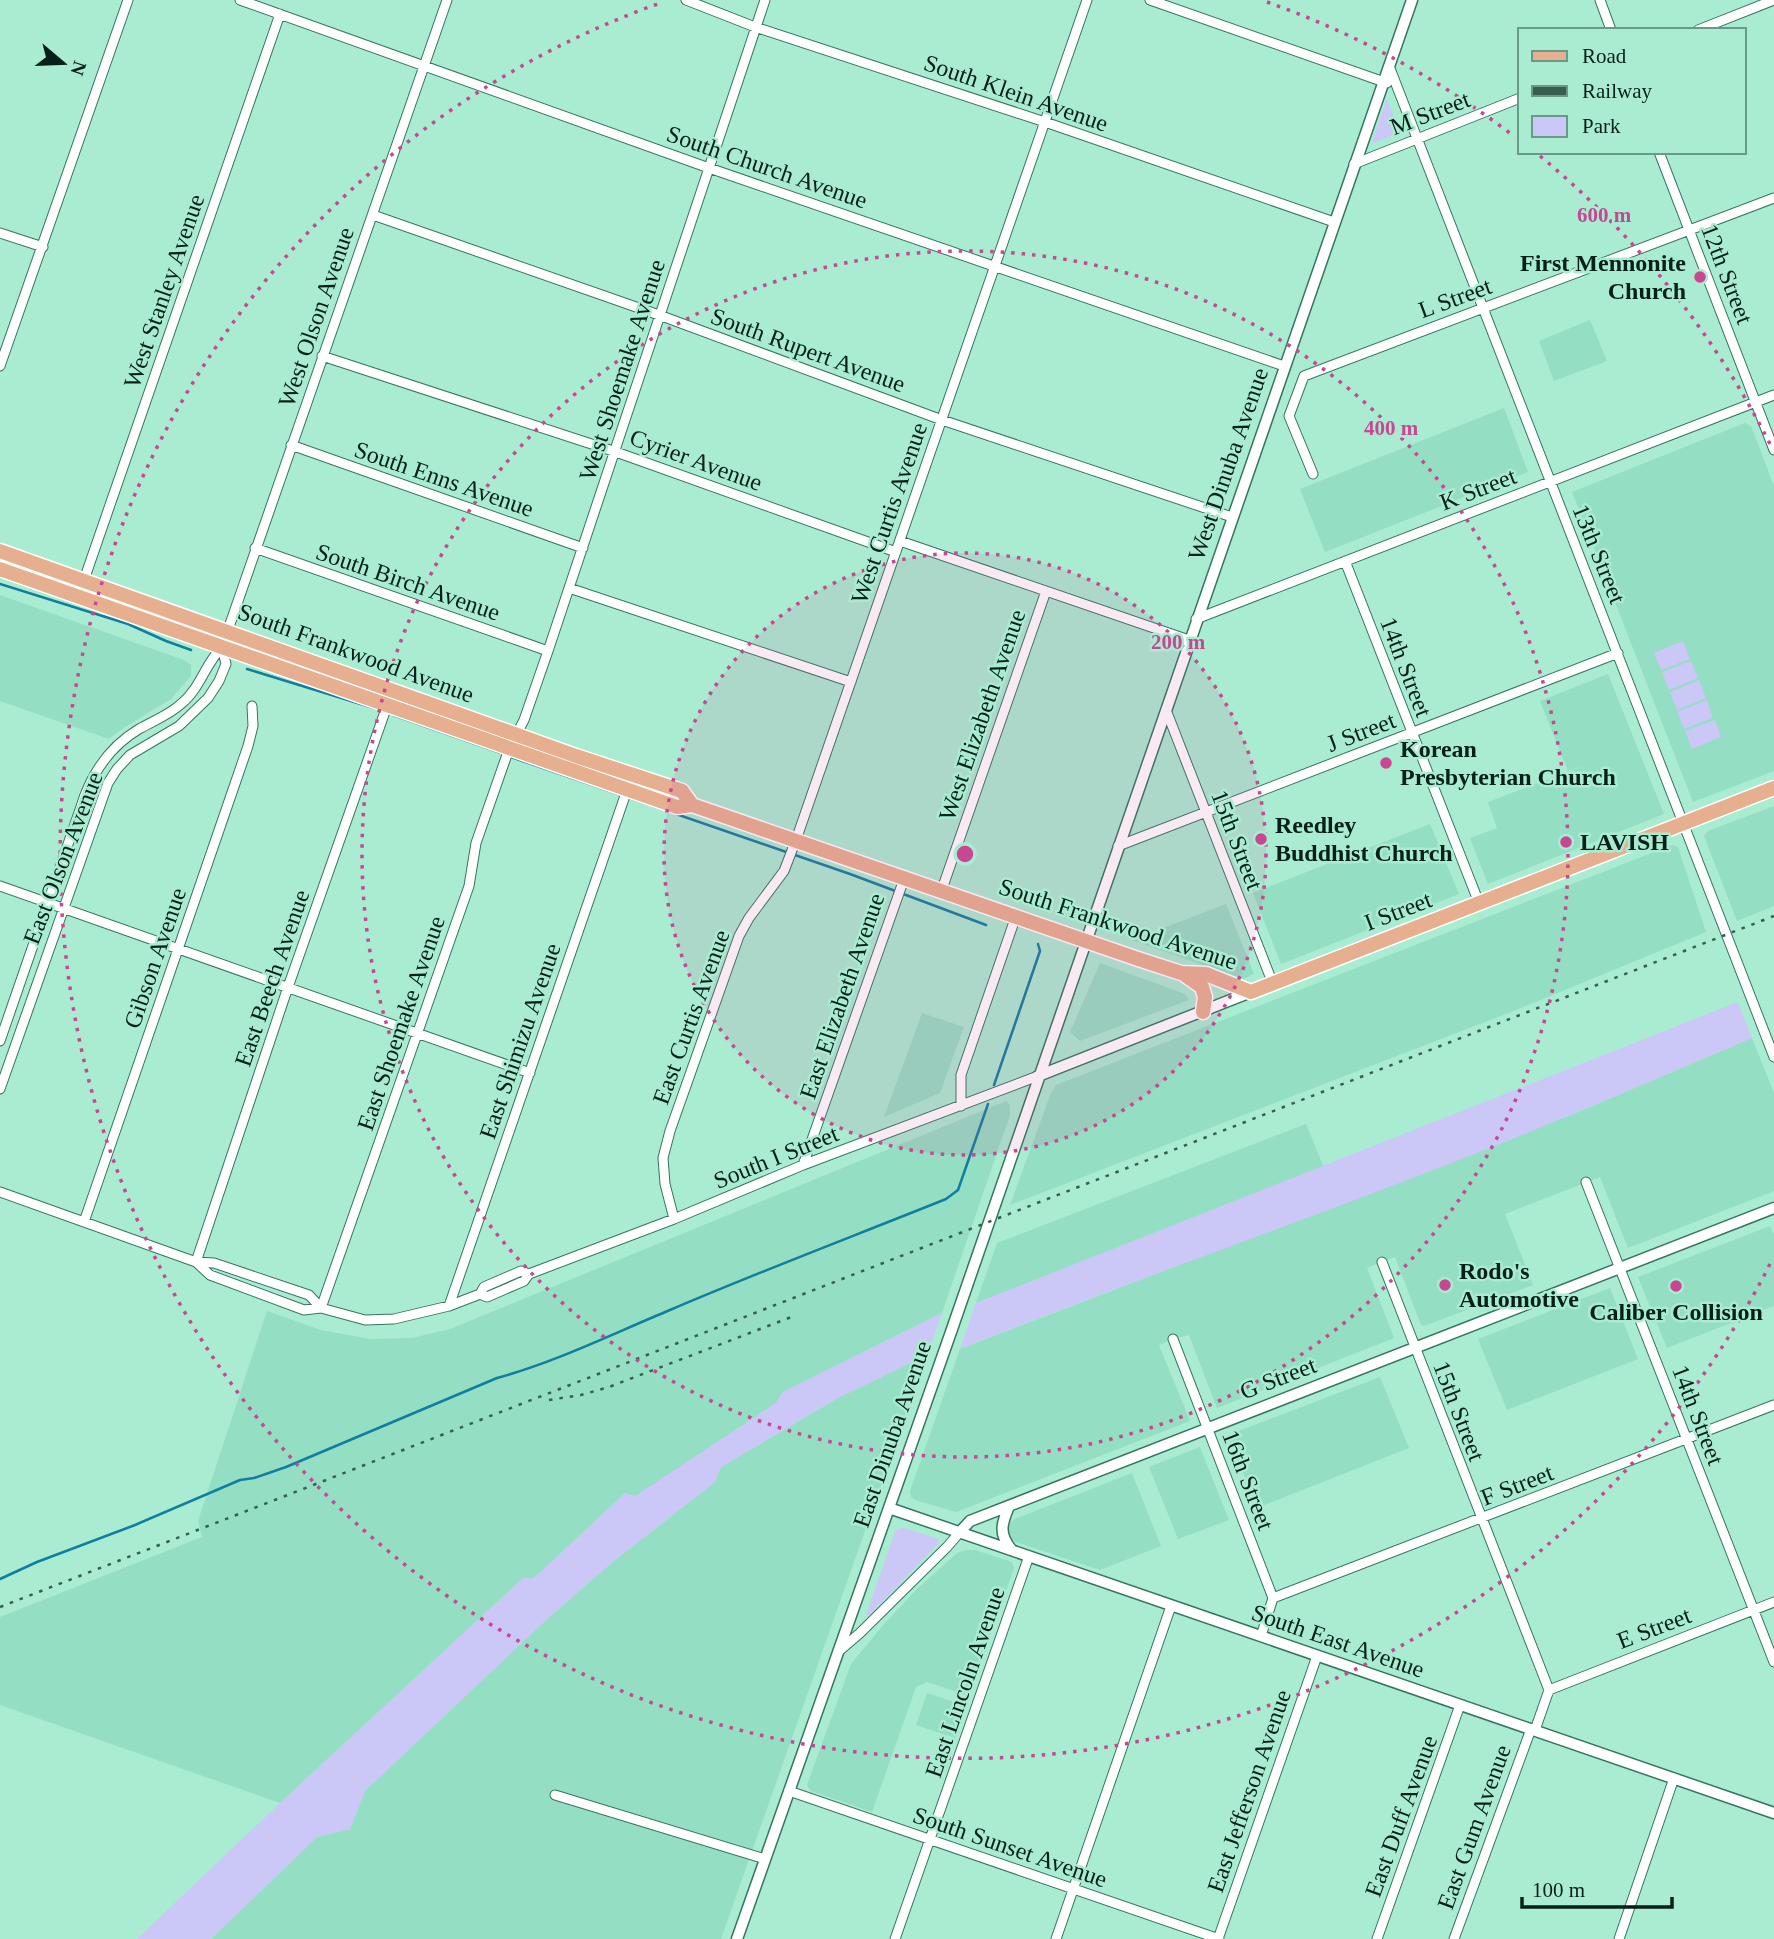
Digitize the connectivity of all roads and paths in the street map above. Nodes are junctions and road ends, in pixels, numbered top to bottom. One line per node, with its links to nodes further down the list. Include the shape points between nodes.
1 (128, 0): 30 (street)
2 (240, 0): 11 (street, South Church Avenue)
3 (447, 0): 15 (street, West Olson Avenue)
4 (686, 0): 12 (street, South Klein Avenue)
5 (765, 0): 12 (street, West Shoemake Avenue)
6 (1087, 0): 20 (street, West Curtis Avenue)
7 (1150, 0): 17 (street)
8 (1412, 0): 16 (street, West Dinuba Avenue)
9 (1600, 0): 13 (street)
10 (1774, 0): 14 (street)
11 (279, 14): 15 (street, South Church Avenue); 53 (street, West Stanley Avenue)
12 (755, 26): 20 (street, South Klein Avenue); 24 (street, West Shoemake Avenue)
13 (1610, 28)
14 (1703, 28)
15 (425, 65): 24 (street, South Church Avenue); 26 (street, West Olson Avenue)
16 (1389, 66): 17 (street, West Dinuba Avenue); 18 (street, 13th Street)
17 (1383, 81): 18 (street); 23 (street, West Dinuba Avenue)
18 (1396, 85): 21 (street, 13th Street)
19 (1518, 99): 21 (street, M Street)
20 (1045, 122): 27 (street, South Klein Avenue); 31 (street, West Curtis Avenue)
21 (1416, 138): 23 (street, M Street); 32 (street, 13th Street)
22 (1659, 154): 28 (street, 12th Street)
23 (1354, 164): 27 (street, West Dinuba Avenue)
24 (709, 169): 31 (street, South Church Avenue); 33 (street, West Shoemake Avenue)
25 (1774, 198): 28 (street, L Street)
26 (373, 215): 33 (street, South Rupert Avenue); 34 (street, West Olson Avenue)
27 (1334, 222): 36 (street, West Dinuba Avenue)
28 (1689, 231): 32 (street, L Street); 38 (street, 12th Street)
29 (0, 233): 30 (street)
30 (43, 247): 35 (street)
31 (995, 266): 36 (street, South Church Avenue); 39 (street, West Curtis Avenue)
32 (1482, 308): 43 (street, L Street, via 1308,374 1290,420); 44 (street, 13th Street)
33 (659, 315): 39 (street, South Rupert Avenue); 42 (street, West Shoemake Avenue)
34 (323, 356): 40 (street, West Olson Avenue); 42 (street, Cyrier Avenue)
35 (0, 366)
36 (1284, 366): 45 (street, West Dinuba Avenue)
37 (1774, 396): 38 (street, K Street)
38 (1756, 403): 41 (street, 12th Street); 44 (street, K Street)
39 (942, 420): 45 (street, South Rupert Avenue); 46 (street, West Curtis Avenue)
40 (291, 445): 47 (street, West Olson Avenue); 48 (street, South Enns Avenue)
41 (1774, 450)
42 (616, 452): 48 (street, West Shoemake Avenue); 50 (street, Cyrier Avenue)
43 (1312, 474)
44 (1550, 482): 51 (street, K Street); 61 (street, 13th Street)
45 (1232, 517): 56 (street, West Dinuba Avenue)
46 (900, 541): 50 (street, West Curtis Avenue); 55 (street)
47 (255, 548): 57 (street, West Olson Avenue); 60 (street, South Birch Avenue)
48 (583, 548): 54 (street, West Shoemake Avenue)
49 (0, 551): 53 (main road, South Frankwood Avenue)
50 (896, 552): 62 (street, West Curtis Avenue)
51 (1345, 561): 56 (street, K Street); 66 (street, 14th Street)
52 (0, 569): 59 (main road, South Frankwood Avenue)
53 (84, 580): 57 (main road, South Frankwood Avenue)
54 (569, 588): 60 (street, West Shoemake Avenue); 62 (street)
55 (1046, 591): 58 (street); 78 (street, West Elizabeth Avenue)
56 (1196, 619): 58 (street, West Dinuba Avenue)
57 (227, 631): 59 (street, West Olson Avenue); 67 (main road, South Frankwood Avenue)
58 (1189, 640): 65 (street, West Dinuba Avenue)
59 (222, 647): 64 (main road, South Frankwood Avenue); 79 (street, East Olson Avenue, via 183,703 122,741 99,766); 81 (street, East Olson Avenue, via 226,664 208,698 179,726 130,755 108,783)
60 (548, 651): 67 (street, West Shoemake Avenue)
61 (1618, 653): 66 (street, J Street); 73 (street, 13th Street)
62 (851, 682): 74 (street, West Curtis Avenue)
63 (252, 706): 84 (street, Gibson Avenue, via 248,746)
64 (387, 706): 68 (main road, South Frankwood Avenue); 87 (street, East Beech Avenue)
65 (1166, 710): 72 (street, 15th Street); 75 (street, West Dinuba Avenue)
66 (1411, 733): 72 (street, J Street); 80 (street, 14th Street)
67 (516, 735): 68 (street, West Shoemake Avenue); 71 (main road, South Frankwood Avenue, via 682,791)
68 (509, 749): 70 (main road, South Frankwood Avenue); 90 (street, East Shoemake Avenue, via 476,844 469,886)
69 (1774, 788): 73 (main road, I Street)
70 (627, 790): 71 (main road, South Frankwood Avenue, via 677,807); 93 (street, East Shimizu Avenue)
71 (692, 805): 74 (main road, South Frankwood Avenue)
72 (1205, 812): 75 (street, J Street); 86 (street, 15th Street)
73 (1685, 823): 80 (main road, I Street); 92 (street, 13th Street)
74 (796, 840): 76 (main road, South Frankwood Avenue); 101 (street, East Curtis Avenue, via 784,871 739,936 670,1131 663,1158)
75 (1118, 846): 83 (street, West Dinuba Avenue)
76 (904, 879): 78 (main road, South Frankwood Avenue); 97 (street, East Elizabeth Avenue)
77 (0, 886): 79 (street)
78 (941, 892): 82 (main road, South Frankwood Avenue)
79 (48, 903): 81 (street); 91 (street, East Olson Avenue)
80 (1479, 903): 86 (main road, I Street)
81 (63, 908): 84 (street); 95 (street, East Olson Avenue)
82 (1016, 916): 83 (main road, South Frankwood Avenue); 96 (street, via 961,1075)
83 (1085, 941): 85 (main road, South Frankwood Avenue); 94 (street, East Dinuba Avenue)
84 (179, 949): 87 (street); 102 (street, Gibson Avenue)
85 (1181, 973): 88 (main road, South Frankwood Avenue, via 1206,974); 89 (main road, via 1202,987)
86 (1273, 984): 88 (main road, I Street)
87 (288, 987): 90 (street); 103 (street, East Beech Avenue)
88 (1251, 992): 89 (street, I Street)
89 (1203, 1012): 94 (street, I Street)
90 (418, 1033): 93 (street); 107 (street, East Shoemake Avenue)
91 (0, 1041)
92 (1774, 1057)
93 (530, 1073): 106 (street, East Shimizu Avenue)
94 (1038, 1076): 96 (street, South I Street); 114 (street, East Dinuba Avenue)
95 (0, 1089)
96 (961, 1106): 97 (street, South I Street)
97 (803, 1165): 101 (street, South I Street)
98 (1586, 1182): 105 (street, 14th Street)
99 (0, 1192): 102 (street)
100 (1774, 1208): 105 (street, G Street)
101 (674, 1219): 106 (street, South I Street, via 529,1274 521,1272)
102 (84, 1222): 103 (street)
103 (196, 1262): 107 (street, via 214,1263 309,1295); 107 (street, via 210,1275 304,1310)
104 (1381, 1262): 109 (street, 15th Street)
105 (1620, 1268): 109 (street, G Street); 112 (street, 14th Street)
106 (449, 1306): 107 (street, South I Street, via 394,1319 365,1320)
107 (321, 1308)
108 (1172, 1339): 111 (street, 16th Street)
109 (1414, 1348): 111 (street, G Street); 115 (street, 15th Street)
110 (1774, 1405): 112 (street, F Street)
111 (1207, 1428): 113 (street, G Street); 119 (street, 16th Street)
112 (1687, 1439): 115 (street, F Street); 122 (street, 14th Street)
113 (1009, 1506): 116 (street, G Street, via 970,1521); 117 (street, via 1002,1533)
114 (889, 1508): 116 (street, South East Avenue); 124 (street, East Dinuba Avenue)
115 (1482, 1520): 119 (street, F Street); 127 (street, 15th Street)
116 (960, 1532): 117 (street, South East Avenue); 124 (street, G Street)
117 (1013, 1551): 118 (street, South East Avenue)
118 (1029, 1556): 121 (street, South East Avenue); 134 (street, East Lincoln Avenue)
119 (1273, 1598): 123 (street)
120 (1774, 1602): 122 (street, E Street)
121 (1171, 1606): 123 (street, South East Avenue); 136 (street)
122 (1753, 1610): 126 (street, 14th Street); 127 (street, E Street)
123 (1261, 1636): 125 (street, South East Avenue)
124 (839, 1651): 131 (street, East Dinuba Avenue)
125 (1317, 1656): 128 (street, South East Avenue); 140 (street, East Jefferson Avenue)
126 (1774, 1662)
127 (1549, 1690): 129 (street)
128 (1460, 1705): 129 (street, South East Avenue); 141 (street, East Duff Avenue)
129 (1533, 1730): 130 (street, South East Avenue); 142 (street, East Gum Avenue)
130 (1674, 1778): 133 (street, South East Avenue); 143 (street)
131 (789, 1791): 134 (street, South Sunset Avenue); 135 (street, East Dinuba Avenue)
132 (555, 1794): 135 (street)
133 (1774, 1813)
134 (930, 1840): 136 (street, South Sunset Avenue); 138 (street, East Lincoln Avenue)
135 (765, 1860): 137 (street, East Dinuba Avenue)
136 (1073, 1888): 139 (street); 140 (street, South Sunset Avenue)
137 (737, 1939)
138 (895, 1939)
139 (1056, 1939)
140 (1218, 1939)
141 (1377, 1939)
142 (1454, 1939)
143 (1619, 1939)

